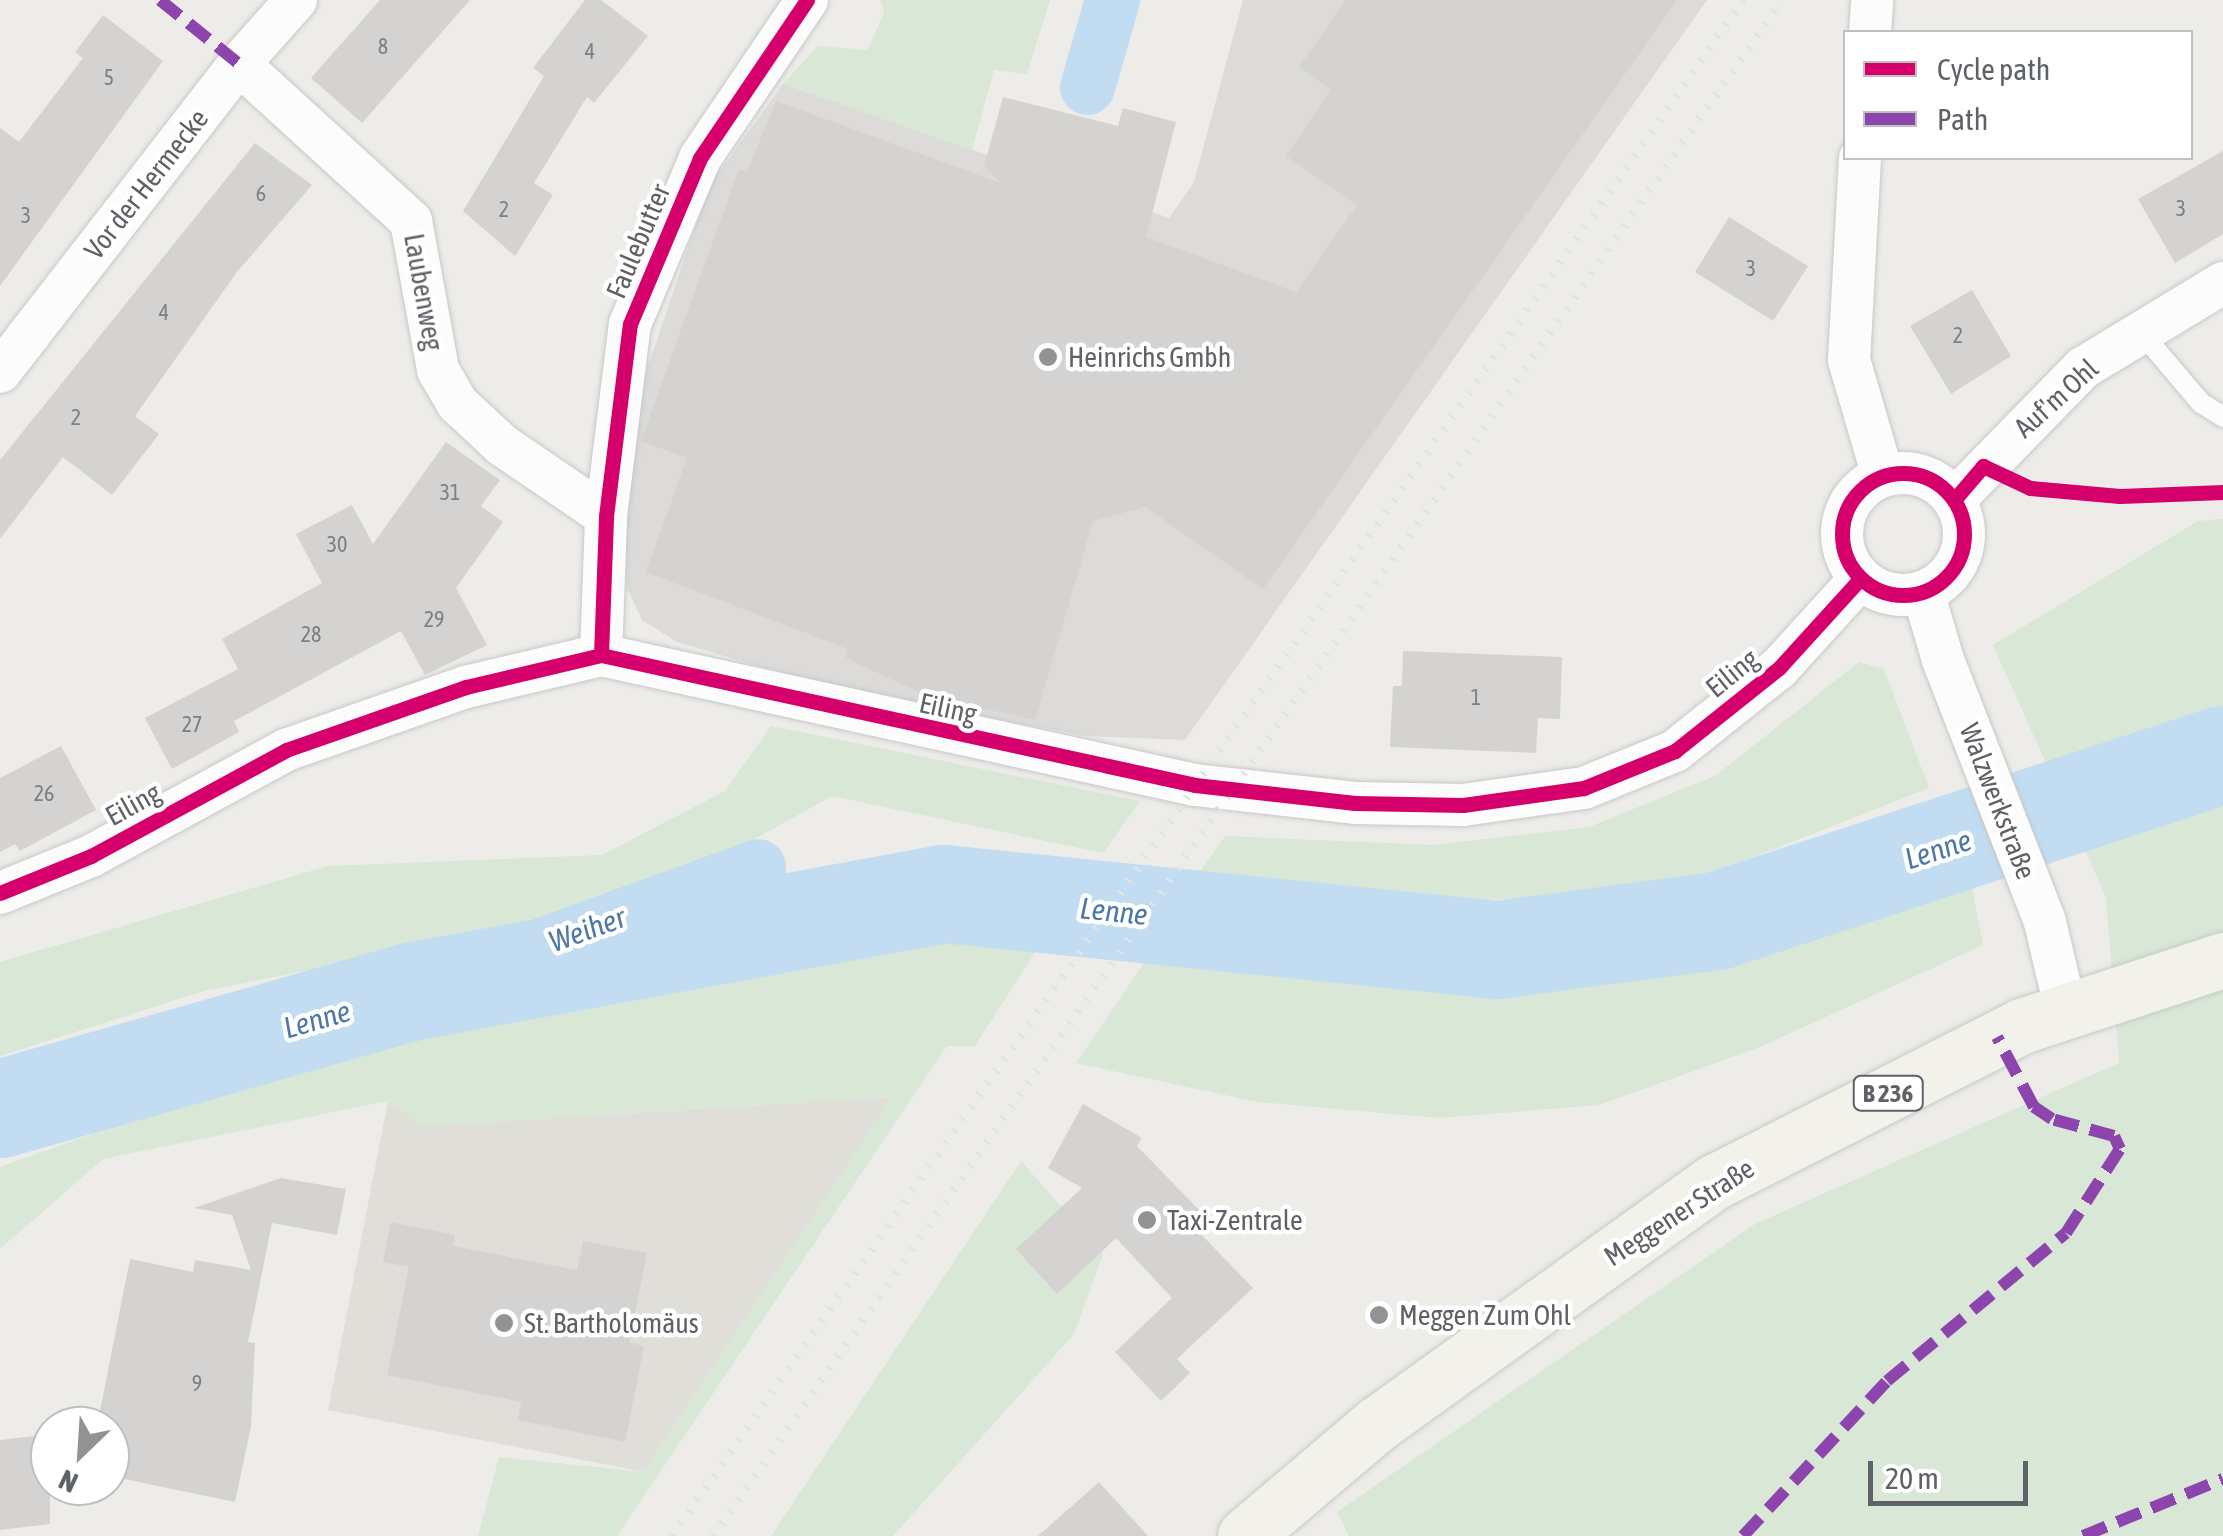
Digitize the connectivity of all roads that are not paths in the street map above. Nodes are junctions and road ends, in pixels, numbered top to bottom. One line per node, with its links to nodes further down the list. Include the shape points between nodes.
1 (296, 0): 5 (street, Vor der Hermecke)
2 (807, 0): 13 (street, Faulebutter, via 700,158 630,324)
3 (1872, 0): 4 (street)
4 (1870, 30)
5 (239, 64): 9 (street, Vor der Hermecke); 13 (street, Laubenweg, via 412,221 438,370 458,404 502,445)
6 (1860, 160): 11 (street, via 1849,360)
7 (2223, 283): 8 (street, Auf'm Ohl)
8 (2140, 331): 10 (lane, via 2201,403); 12 (street, Auf'm Ohl, via 2083,368)
9 (0, 372)
10 (2223, 417)
11 (1883, 476): 12 (street, via 1930,479); 14 (street, via 1854,496 1841,530)
12 (1954, 500): 15 (street, via 1962,516 1961,554 1953,570)
13 (606, 516): 16 (street, Faulebutter)
14 (1860, 580): 15 (street, via 1891,594); 16 (street, Eiling, via 1779,668 1675,751 1584,788 1463,805 1355,803 1196,784)
15 (1924, 592): 19 (street, Walzwerkstraße, via 1943,660 2045,922)
16 (602, 656): 17 (street, Eiling, via 466,687 286,750 91,856)
17 (0, 893)
18 (2223, 960): 19 (main road, Meggener Straße / B 236)
19 (2066, 1011): 20 (main road, Meggener Straße / B 236, via 2021,1026 1714,1182 1377,1424)
20 (1245, 1536)

